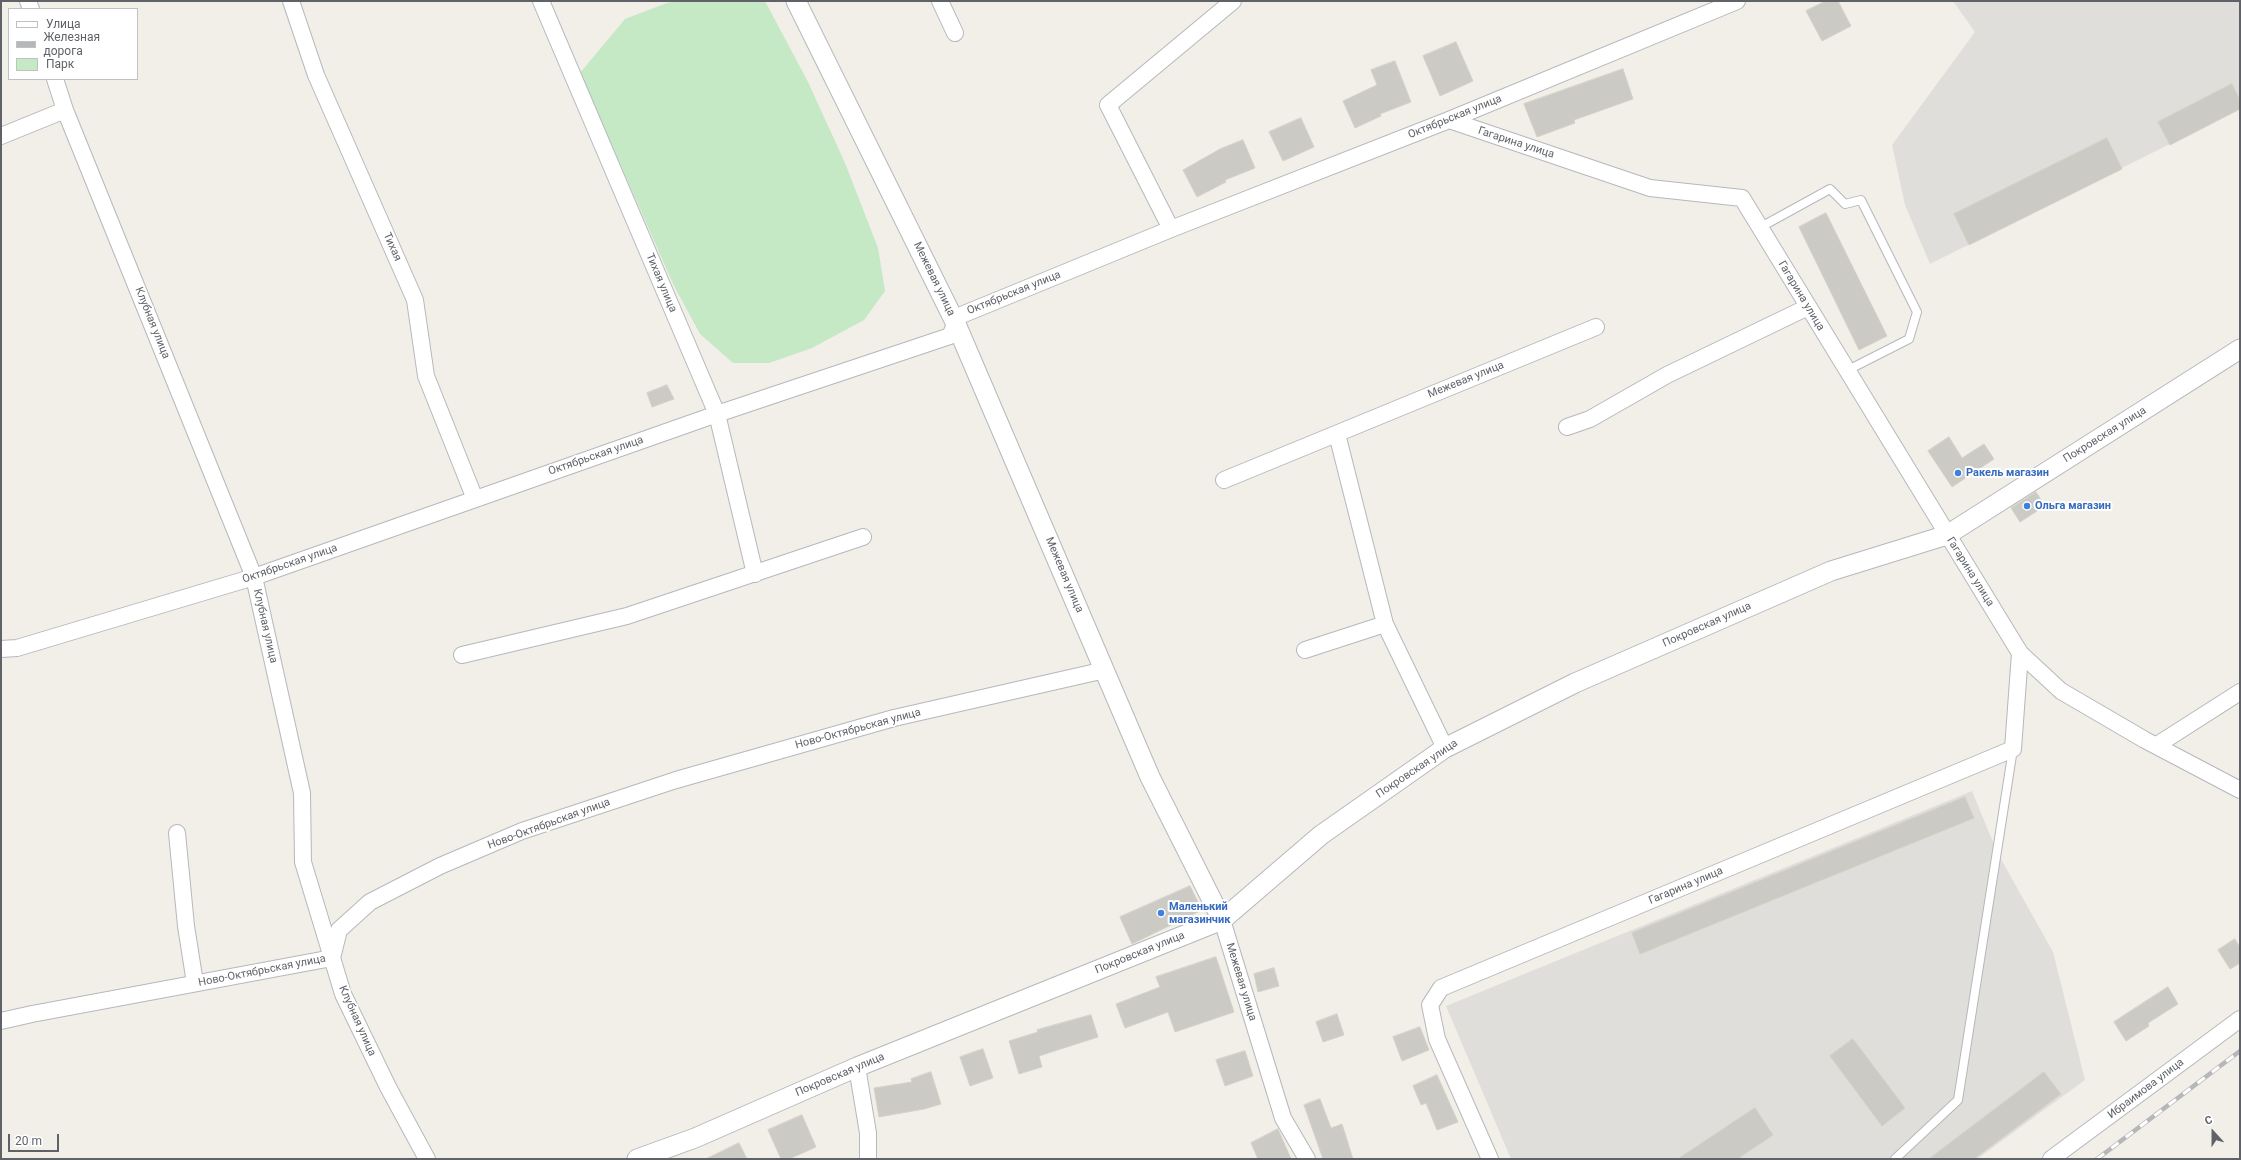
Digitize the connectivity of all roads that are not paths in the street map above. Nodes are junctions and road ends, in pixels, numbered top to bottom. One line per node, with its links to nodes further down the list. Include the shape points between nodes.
1 (291, 1): 23 (street, Тихая, via 316,76 415,300 426,376)
2 (541, 1): 19 (street, Тихая улица)
3 (796, 1): 15 (street, Межевая улица)
4 (940, 1): 7 (street)
5 (1233, 1): 13 (street, via 1108,105)
6 (1737, 1): 10 (street, Октябрьская улица)
7 (955, 33)
8 (55, 80): 9 (street, Клубная улица)
9 (65, 110): 11 (street); 27 (street, Клубная улица)
10 (1449, 120): 12 (street, Гагарина улица, via 1650,188 1742,198); 13 (street, Октябрьская улица)
11 (1, 136)
12 (1760, 228): 14 (street, Гагарина улица); 18 (lane, via 1830,190 1845,204 1862,200 1917,312 1909,339)
13 (1171, 229): 15 (street, Октябрьская улица, via 959,316)
14 (1808, 307): 18 (street, Гагарина улица); 20 (street, via 1667,375 1590,419)
15 (956, 324): 19 (street, Октябрьская улица, via 950,336); 33 (street, Межевая улица)
16 (1596, 327): 21 (street, Межевая улица)
17 (2240, 349): 24 (street, Покровская улица)
18 (1846, 371): 24 (street, Гагарина улица)
19 (717, 414): 23 (street, Октябрьская улица); 26 (street, Тихая улица)
20 (1567, 427)
21 (1337, 434): 22 (street, Межевая улица); 28 (street)
22 (1224, 480)
23 (475, 499): 27 (street, Октябрьская улица)
24 (1947, 535): 31 (street, Гагарина улица); 36 (street, Покровская улица, via 1831,571 1575,683)
25 (863, 537): 26 (street)
26 (755, 574): 32 (street, via 627,616)
27 (254, 577): 29 (street, Октябрьская улица, via 17,648); 41 (street, Клубная улица, via 302,793 303,862)
28 (1385, 624): 30 (street); 36 (street)
29 (1, 649)
30 (1305, 650)
31 (2020, 653): 35 (street, Гагарина улица, via 2061,691); 37 (street)
32 (462, 655)
33 (1105, 670): 40 (street, Межевая улица, via 1150,777); 41 (street, Ново-Октябрьская улица, via 894,718 676,780 522,831 440,866 370,902 339,930)
34 (2240, 692): 35 (street)
35 (2157, 745): 38 (street, Гагарина улица)
36 (1445, 748): 40 (street, Покровская улица, via 1321,835)
37 (2013, 749): 50 (street, Гагарина улица, via 1441,988 1430,1005 1437,1039); 51 (lane, via 1958,1100)
38 (2240, 790)
39 (177, 834): 42 (street, via 186,926)
40 (1222, 920): 45 (street, Покровская улица); 49 (street, Межевая улица, via 1283,1118)
41 (332, 958): 42 (street, Ново-Октябрьская улица); 46 (street, Клубная улица, via 343,994 388,1087)
42 (195, 983): 44 (street, Ново-Октябрьская улица)
43 (2240, 1019): 52 (street, Ибраимова улица)
44 (1, 1022)
45 (857, 1067): 47 (street, Покровская улица, via 695,1138); 48 (street, via 868,1133)
46 (428, 1159)
47 (637, 1159)
48 (868, 1159)
49 (1306, 1159)
50 (1490, 1159)
51 (1896, 1159)
52 (2051, 1159)

